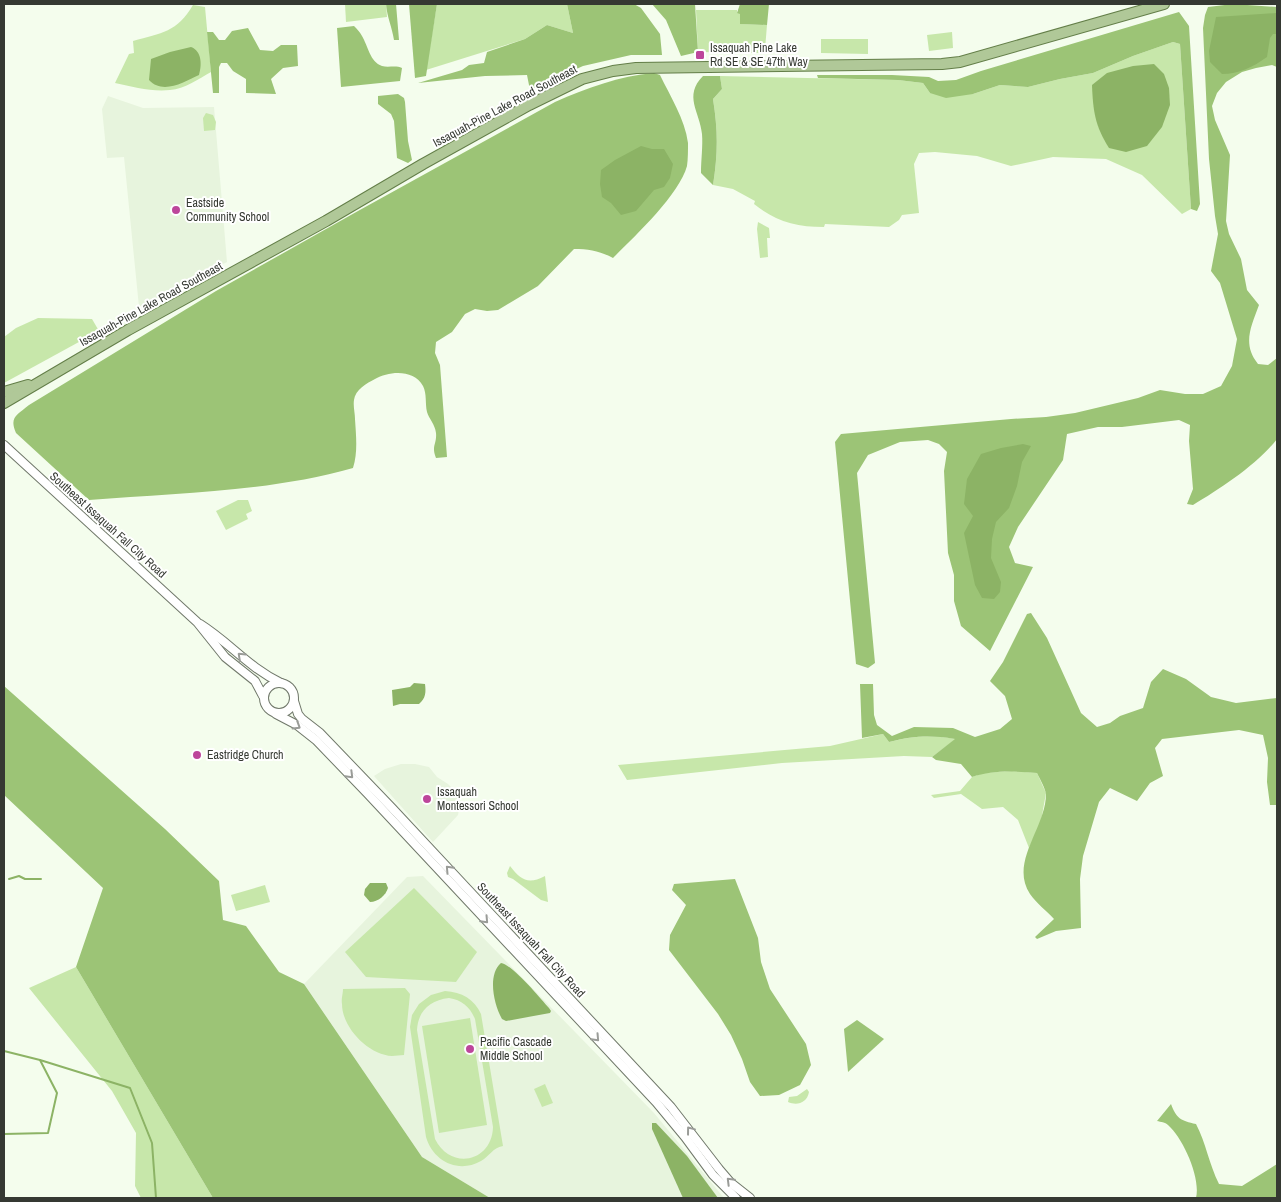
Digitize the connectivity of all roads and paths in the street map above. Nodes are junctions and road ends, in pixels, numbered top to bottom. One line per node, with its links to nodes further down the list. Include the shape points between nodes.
1 (1164, 4): 2 (main road, Issaquah-Pine Lake Road Southeast, via 960,62 636,68 582,79 423,164)
2 (41, 381): 3 (main road); 4 (main road, Issaquah-Pine Lake Road Southeast)
3 (4, 392)
4 (4, 403)
5 (4, 444): 6 (street, Southeast Issaquah Fall City Road)
6 (197, 622): 7 (street, Southeast Issaquah Fall City Road, one-way to 6, via 255,668 219,636); 8 (street, Southeast Issaquah Fall City Road, via 226,657 255,681)
7 (281, 683): 8 (street, via 271,685); 9 (street, via 290,688)
8 (263, 696): 10 (street, via 267,709)
9 (294, 701): 10 (street, via 287,711); 12 (street, Southeast Issaquah Fall City Road, one-way to 9, via 731,1183 671,1106 372,786 302,719)
10 (276, 714): 11 (street, Southeast Issaquah Fall City Road, one-way to 11, via 311,736 367,793 656,1102 713,1175)
11 (736, 1198)
12 (750, 1198)

